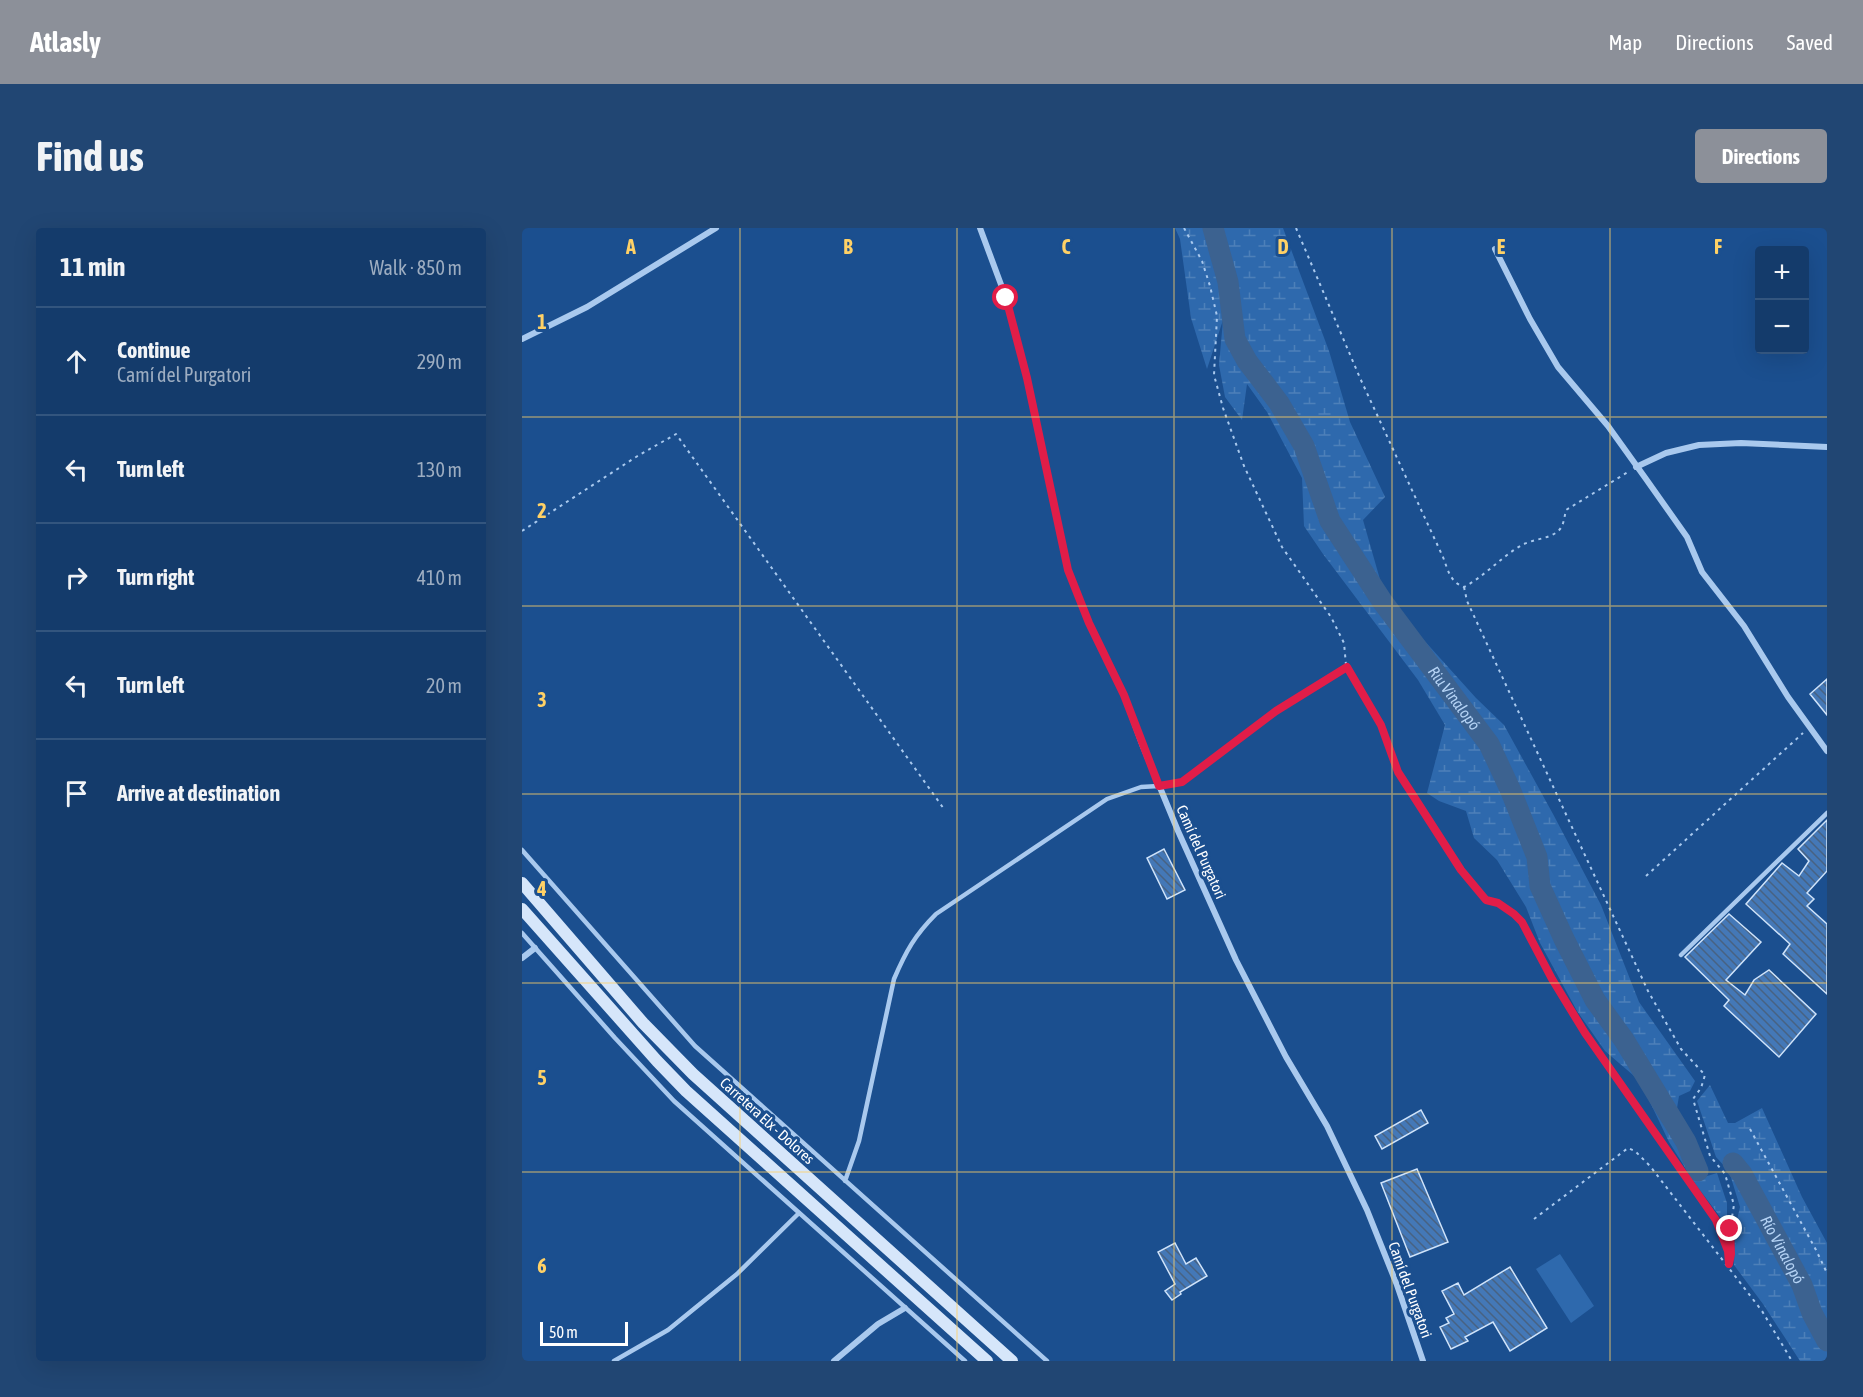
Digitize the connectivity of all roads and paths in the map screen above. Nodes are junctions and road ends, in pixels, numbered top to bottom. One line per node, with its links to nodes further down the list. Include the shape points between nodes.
1 (716, 228): 6 (street, via 587,307)
2 (980, 228): 14 (street, Camí del Purgatori, via 1006,298 1027,378 1068,570 1124,695)
3 (1184, 228): 11 (path, via 1202,261 1218,316 1214,375 1240,456 1282,547 1331,617 1344,643)
4 (1296, 228): 10 (path, via 1449,574)
5 (1495, 249): 8 (street, via 1558,367 1608,426)
6 (522, 339)
7 (1827, 447): 8 (street, via 1699,445 1666,453)
8 (1636, 467): 10 (path, via 1566,510 1559,531 1524,544); 12 (street, via 1687,537 1702,572 1744,626)
9 (522, 531): 15 (path, via 675,434)
10 (1464, 587): 29 (path, via 1509,693 1648,990 1681,1050 1706,1075 1693,1099 1710,1156 1725,1174 1734,1205)
11 (1347, 667): 14 (path, via 1276,711 1182,782); 29 (path, via 1381,725 1398,772 1461,870 1486,900 1498,903 1522,922 1585,1033 1716,1220 1728,1251)
12 (1809, 728): 13 (street); 18 (path)
13 (1827, 750)
14 (1159, 786): 26 (lane, via 1142,787 1107,799 936,914 919,931 894,979 859,1141); 38 (street, Camí del Purgatori, via 1236,960 1327,1126 1367,1210)
15 (944, 809)
16 (1827, 813): 23 (lane)
17 (522, 850): 26 (lane, via 695,1046)
18 (1646, 876)
19 (522, 883): 36 (main road, Carretera Elx - Dolores, via 693,1074)
20 (522, 909): 35 (main road, via 686,1091)
21 (522, 933): 22 (lane)
22 (535, 948): 24 (street); 27 (lane, via 674,1101)
23 (1681, 955)
24 (522, 958)
25 (1750, 1130): 30 (path)
26 (845, 1181): 37 (lane)
27 (798, 1214): 31 (lane); 32 (lane, via 737,1274 668,1329)
28 (1534, 1219): 29 (path, via 1628,1148 1650,1166)
29 (1728, 1265): 39 (path)
30 (1827, 1273)
31 (905, 1308): 33 (street, via 878,1324); 34 (lane)
32 (614, 1361)
33 (834, 1361)
34 (965, 1361)
35 (987, 1361)
36 (1012, 1361)
37 (1047, 1361)
38 (1423, 1361)
39 (1792, 1361)

